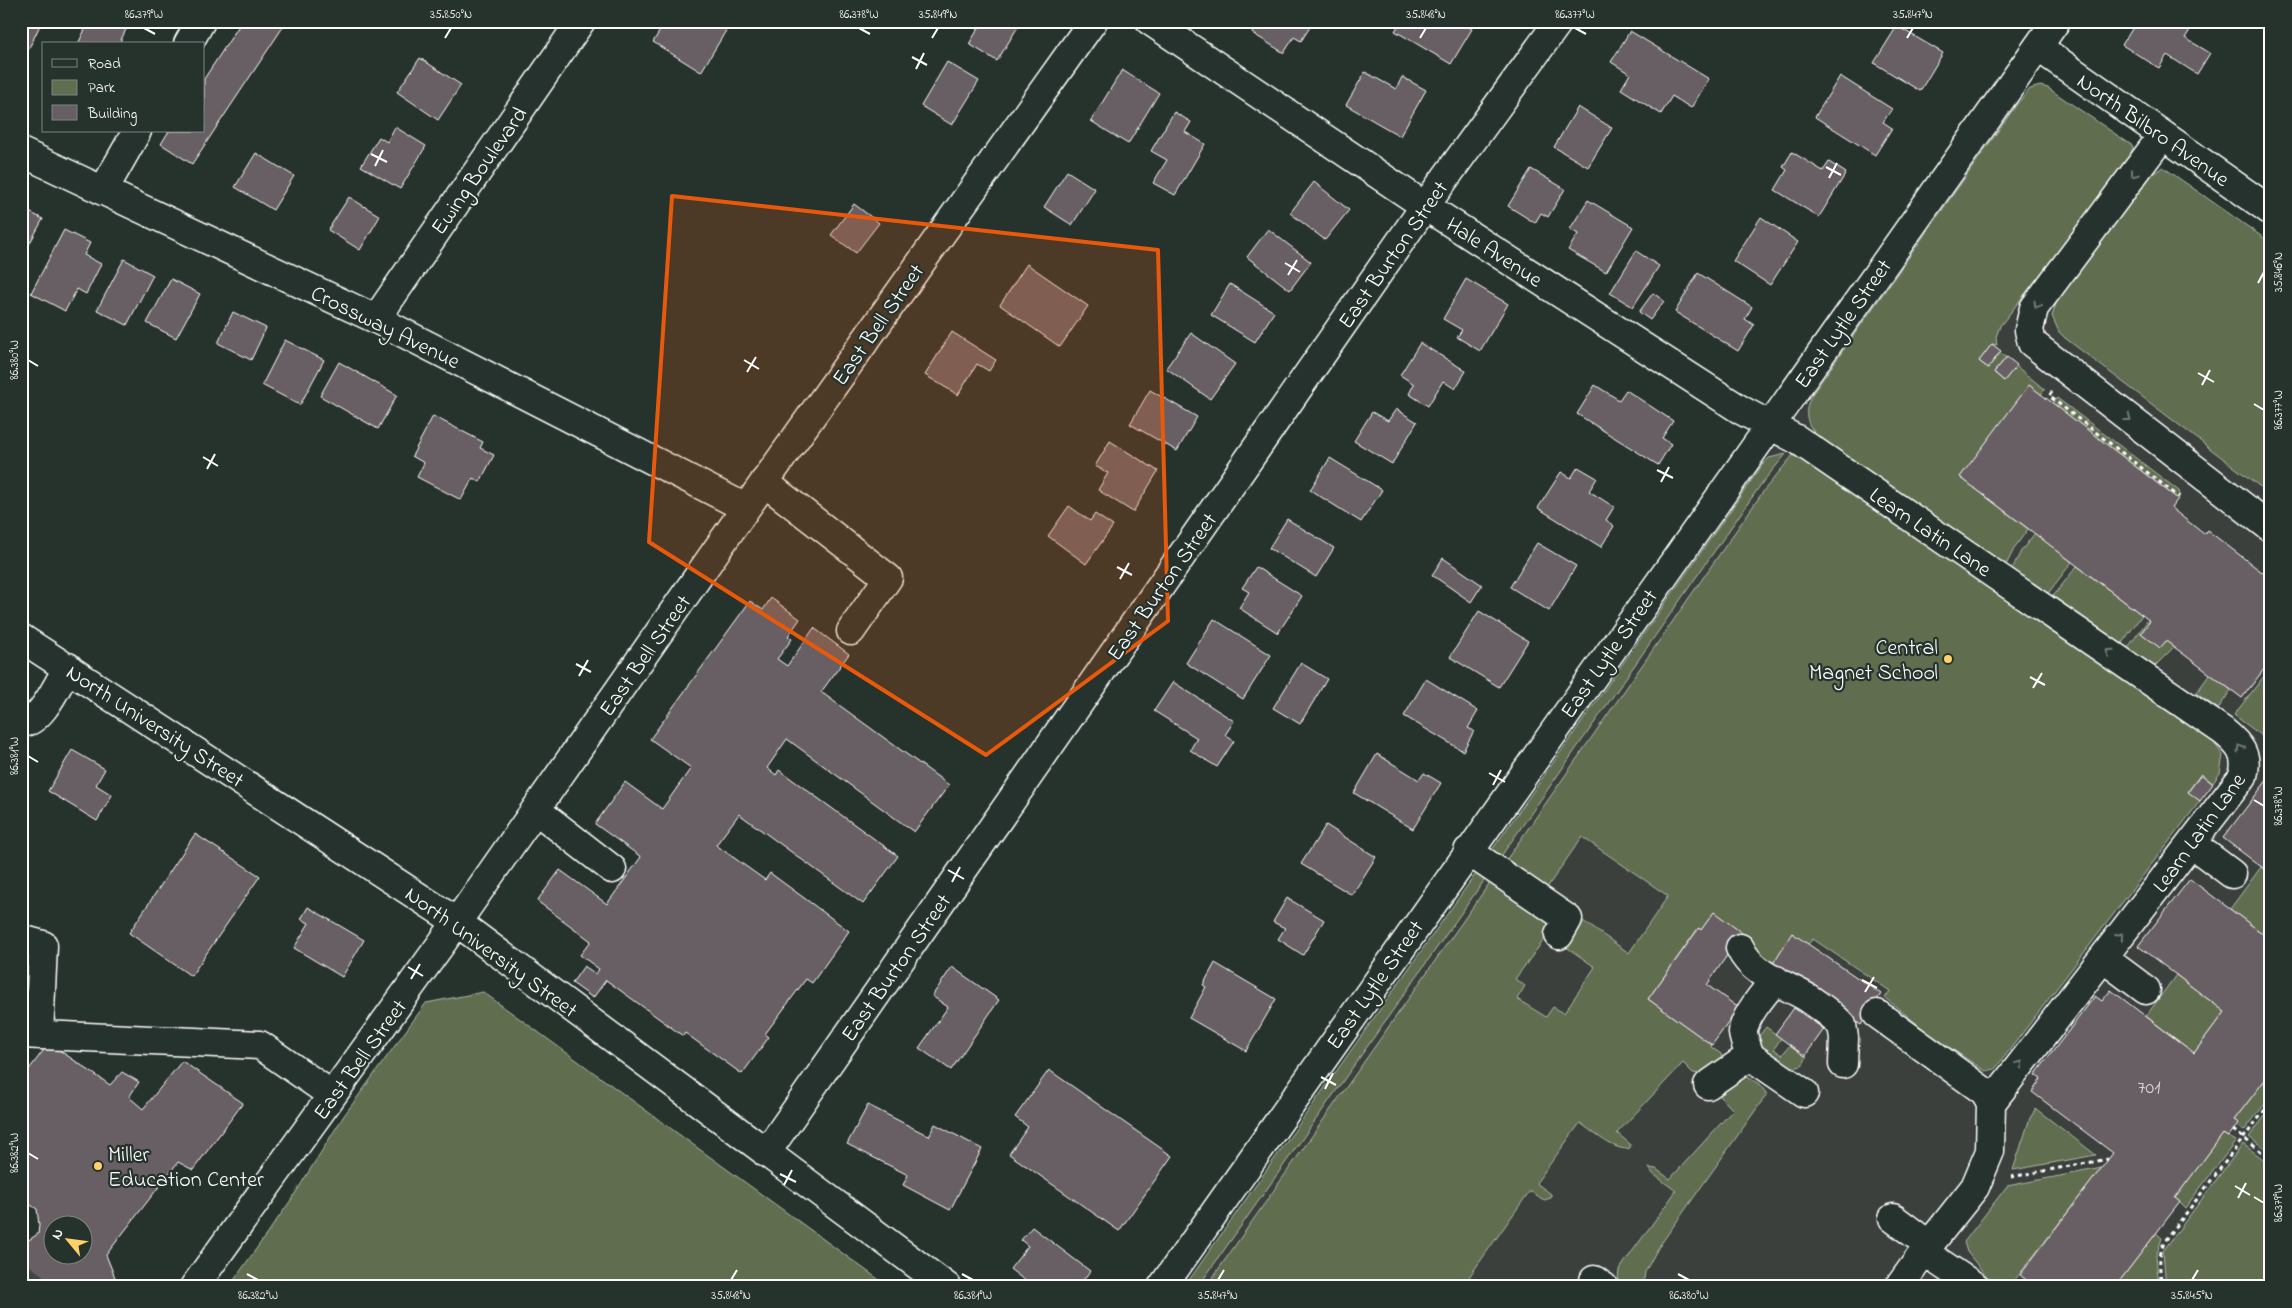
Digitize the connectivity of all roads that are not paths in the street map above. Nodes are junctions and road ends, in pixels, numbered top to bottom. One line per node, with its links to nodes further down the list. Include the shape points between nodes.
1 (201, 21): 7 (street)
2 (581, 21): 15 (street, Ewing Boulevard)
3 (1093, 21): 17 (street, East Bell Street)
4 (1150, 21): 13 (street, Hale Avenue)
5 (1559, 21): 13 (street, East Burton Street)
6 (2056, 21): 8 (street, East Lytle Street)
7 (189, 42)
8 (2038, 47): 10 (street, North Bilbro Avenue); 16 (street, East Lytle Street)
9 (136, 132): 12 (street)
10 (2163, 135): 14 (street, North Bilbro Avenue); 19 (street, one-way to 19, via 2034,308 2029,330 2032,343)
11 (21, 152): 12 (street, Crossway Avenue)
12 (103, 191): 15 (street, Crossway Avenue)
13 (1425, 206): 16 (street, Hale Avenue); 45 (street, East Burton Street)
14 (2271, 211)
15 (376, 320): 18 (street, Crossway Avenue)
16 (1769, 425): 25 (street, Learn Latin Lane, one-way to 16, via 2244,776 2245,756 2238,742 1806,445); 26 (street, East Lytle Street)
17 (764, 482): 18 (street, East Bell Street); 20 (street, via 888,578)
18 (746, 508): 24 (street, East Bell Street)
19 (2271, 528)
20 (851, 631)
21 (21, 638): 22 (street, North University Street)
22 (68, 667): 23 (street, via 43,710 34,720); 29 (street, North University Street)
23 (21, 723)
24 (536, 810): 27 (street); 29 (street, East Bell Street)
25 (2192, 844): 28 (street); 33 (street, Learn Latin Lane, one-way to 25)
26 (1468, 851): 30 (street, via 1568,920); 50 (street, East Lytle Street)
27 (612, 869)
28 (2232, 874)
29 (458, 922): 43 (street, East Bell Street); 45 (street, North University Street)
30 (1559, 935)
31 (21, 938): 37 (street, via 42,945)
32 (1740, 948): 34 (street, via 1745,960)
33 (2104, 958): 35 (street); 44 (street, Learn Latin Lane, one-way to 33)
34 (1776, 980): 39 (street, via 1746,1021 1743,1032); 40 (street, via 1809,999 1842,1025)
35 (2146, 990)
36 (1877, 1014): 44 (street, via 1985,1092)
37 (30, 1035): 43 (street, via 260,1045)
38 (1728, 1041): 39 (street)
39 (1750, 1056): 41 (street); 42 (street)
40 (1843, 1064)
41 (1708, 1085)
42 (1804, 1093)
43 (332, 1095): 48 (street, East Bell Street)
44 (1991, 1103): 47 (street, via 1990,1151 1975,1187)
45 (766, 1153): 49 (street, North University Street)
46 (1893, 1218): 47 (street)
47 (1927, 1248): 51 (street); 52 (street)
48 (194, 1287)
49 (946, 1287)
50 (1162, 1287)
51 (1899, 1287)
52 (1976, 1287)

